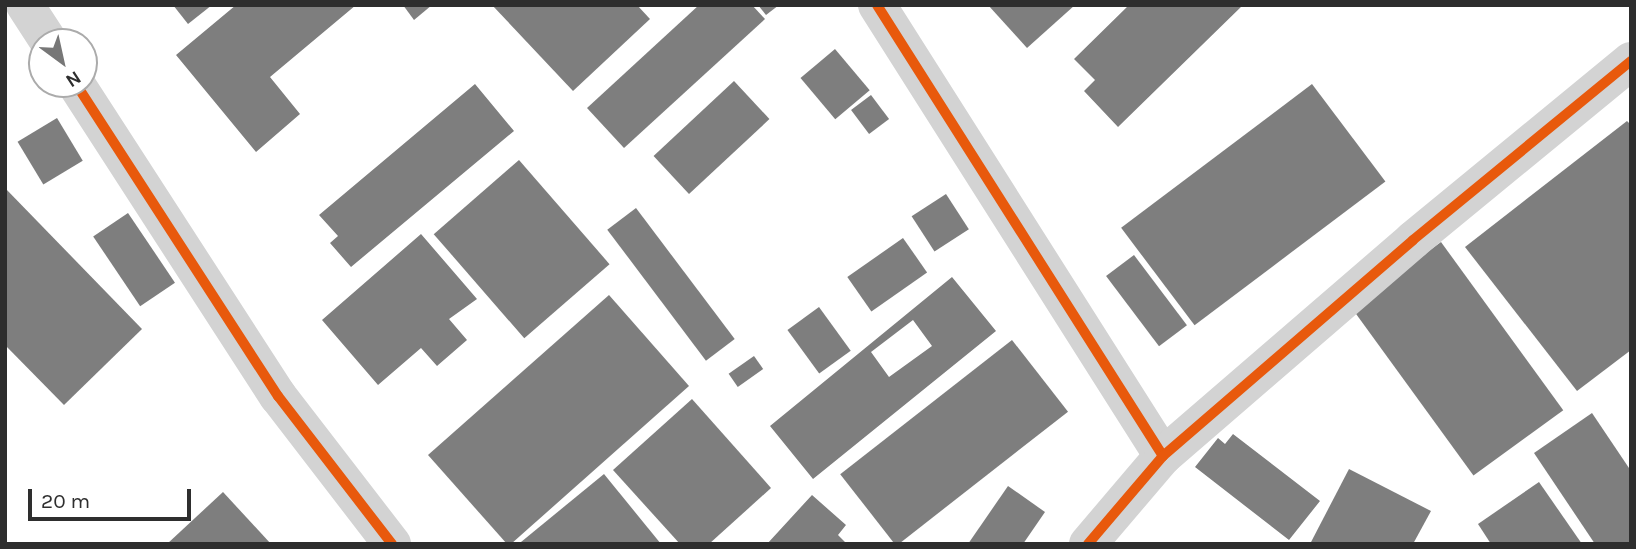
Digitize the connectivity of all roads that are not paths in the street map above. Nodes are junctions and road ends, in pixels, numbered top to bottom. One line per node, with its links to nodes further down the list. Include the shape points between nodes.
1 (25, 5): 3 (street)
2 (877, 5): 6 (street)
3 (40, 28)
4 (1631, 61): 6 (street, via 1413,240)
5 (85, 98): 7 (street, via 278,396)
6 (1163, 456): 8 (street)
7 (392, 544)
8 (1088, 544)

